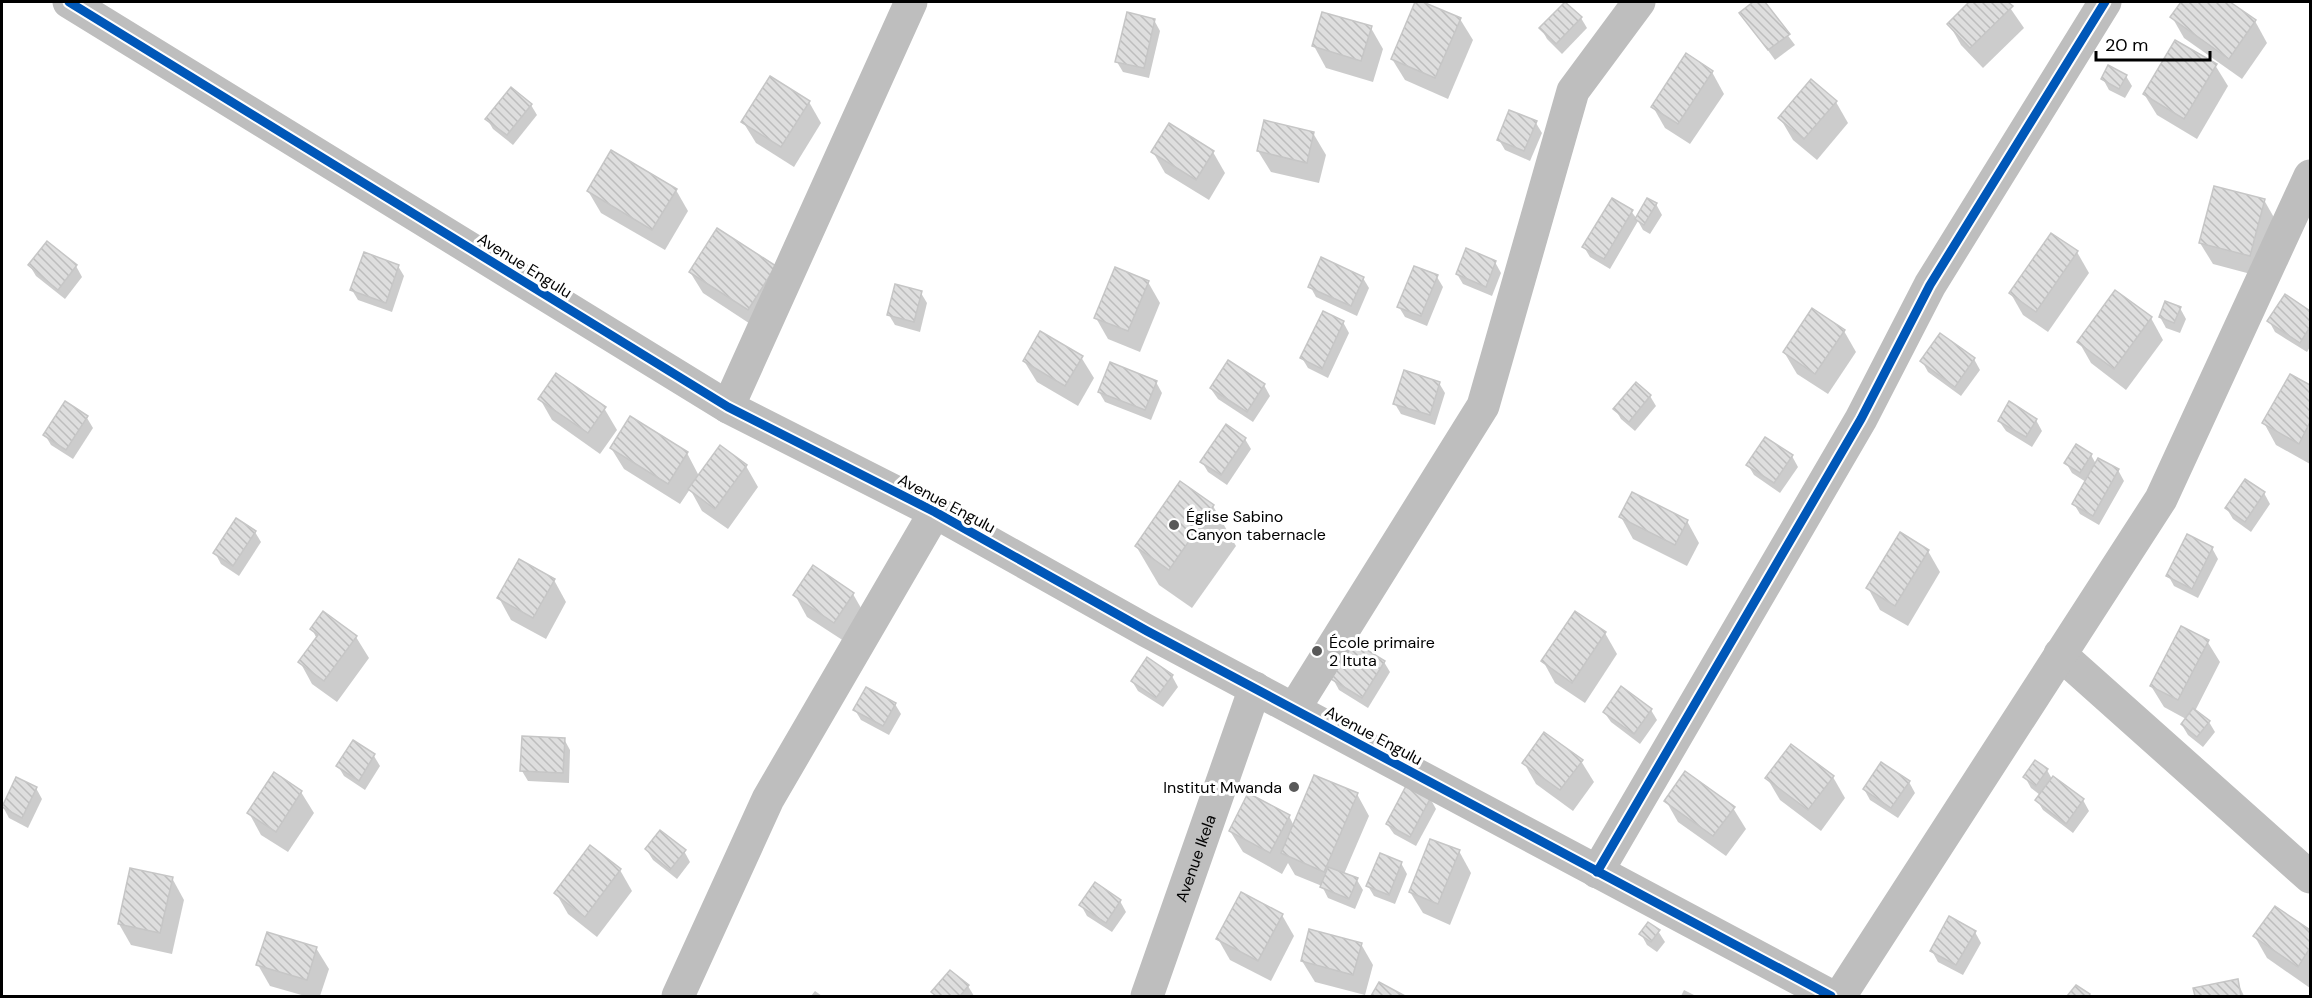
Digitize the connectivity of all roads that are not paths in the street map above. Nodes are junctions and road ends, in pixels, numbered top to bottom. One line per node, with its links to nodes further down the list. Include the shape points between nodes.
1 (69, 2): 6 (street, Avenue Engulu)
2 (911, 2): 6 (street)
3 (1639, 2): 10 (street, via 1573,91 1483,406)
4 (2105, 2): 11 (street, via 1930,285 1861,419)
5 (2310, 176): 8 (street, via 2160,499)
6 (728, 407): 7 (street, Avenue Engulu)
7 (935, 512): 9 (street, Avenue Engulu); 13 (street, via 768,799)
8 (2060, 654): 12 (street); 16 (street)
9 (1255, 688): 10 (street, Avenue Engulu); 14 (street, Avenue Ikela)
10 (1294, 709): 11 (street, Avenue Engulu)
11 (1597, 872): 15 (street, Avenue Engulu)
12 (2310, 877)
13 (678, 996)
14 (1147, 996)
15 (1831, 996)
16 (1840, 996)

